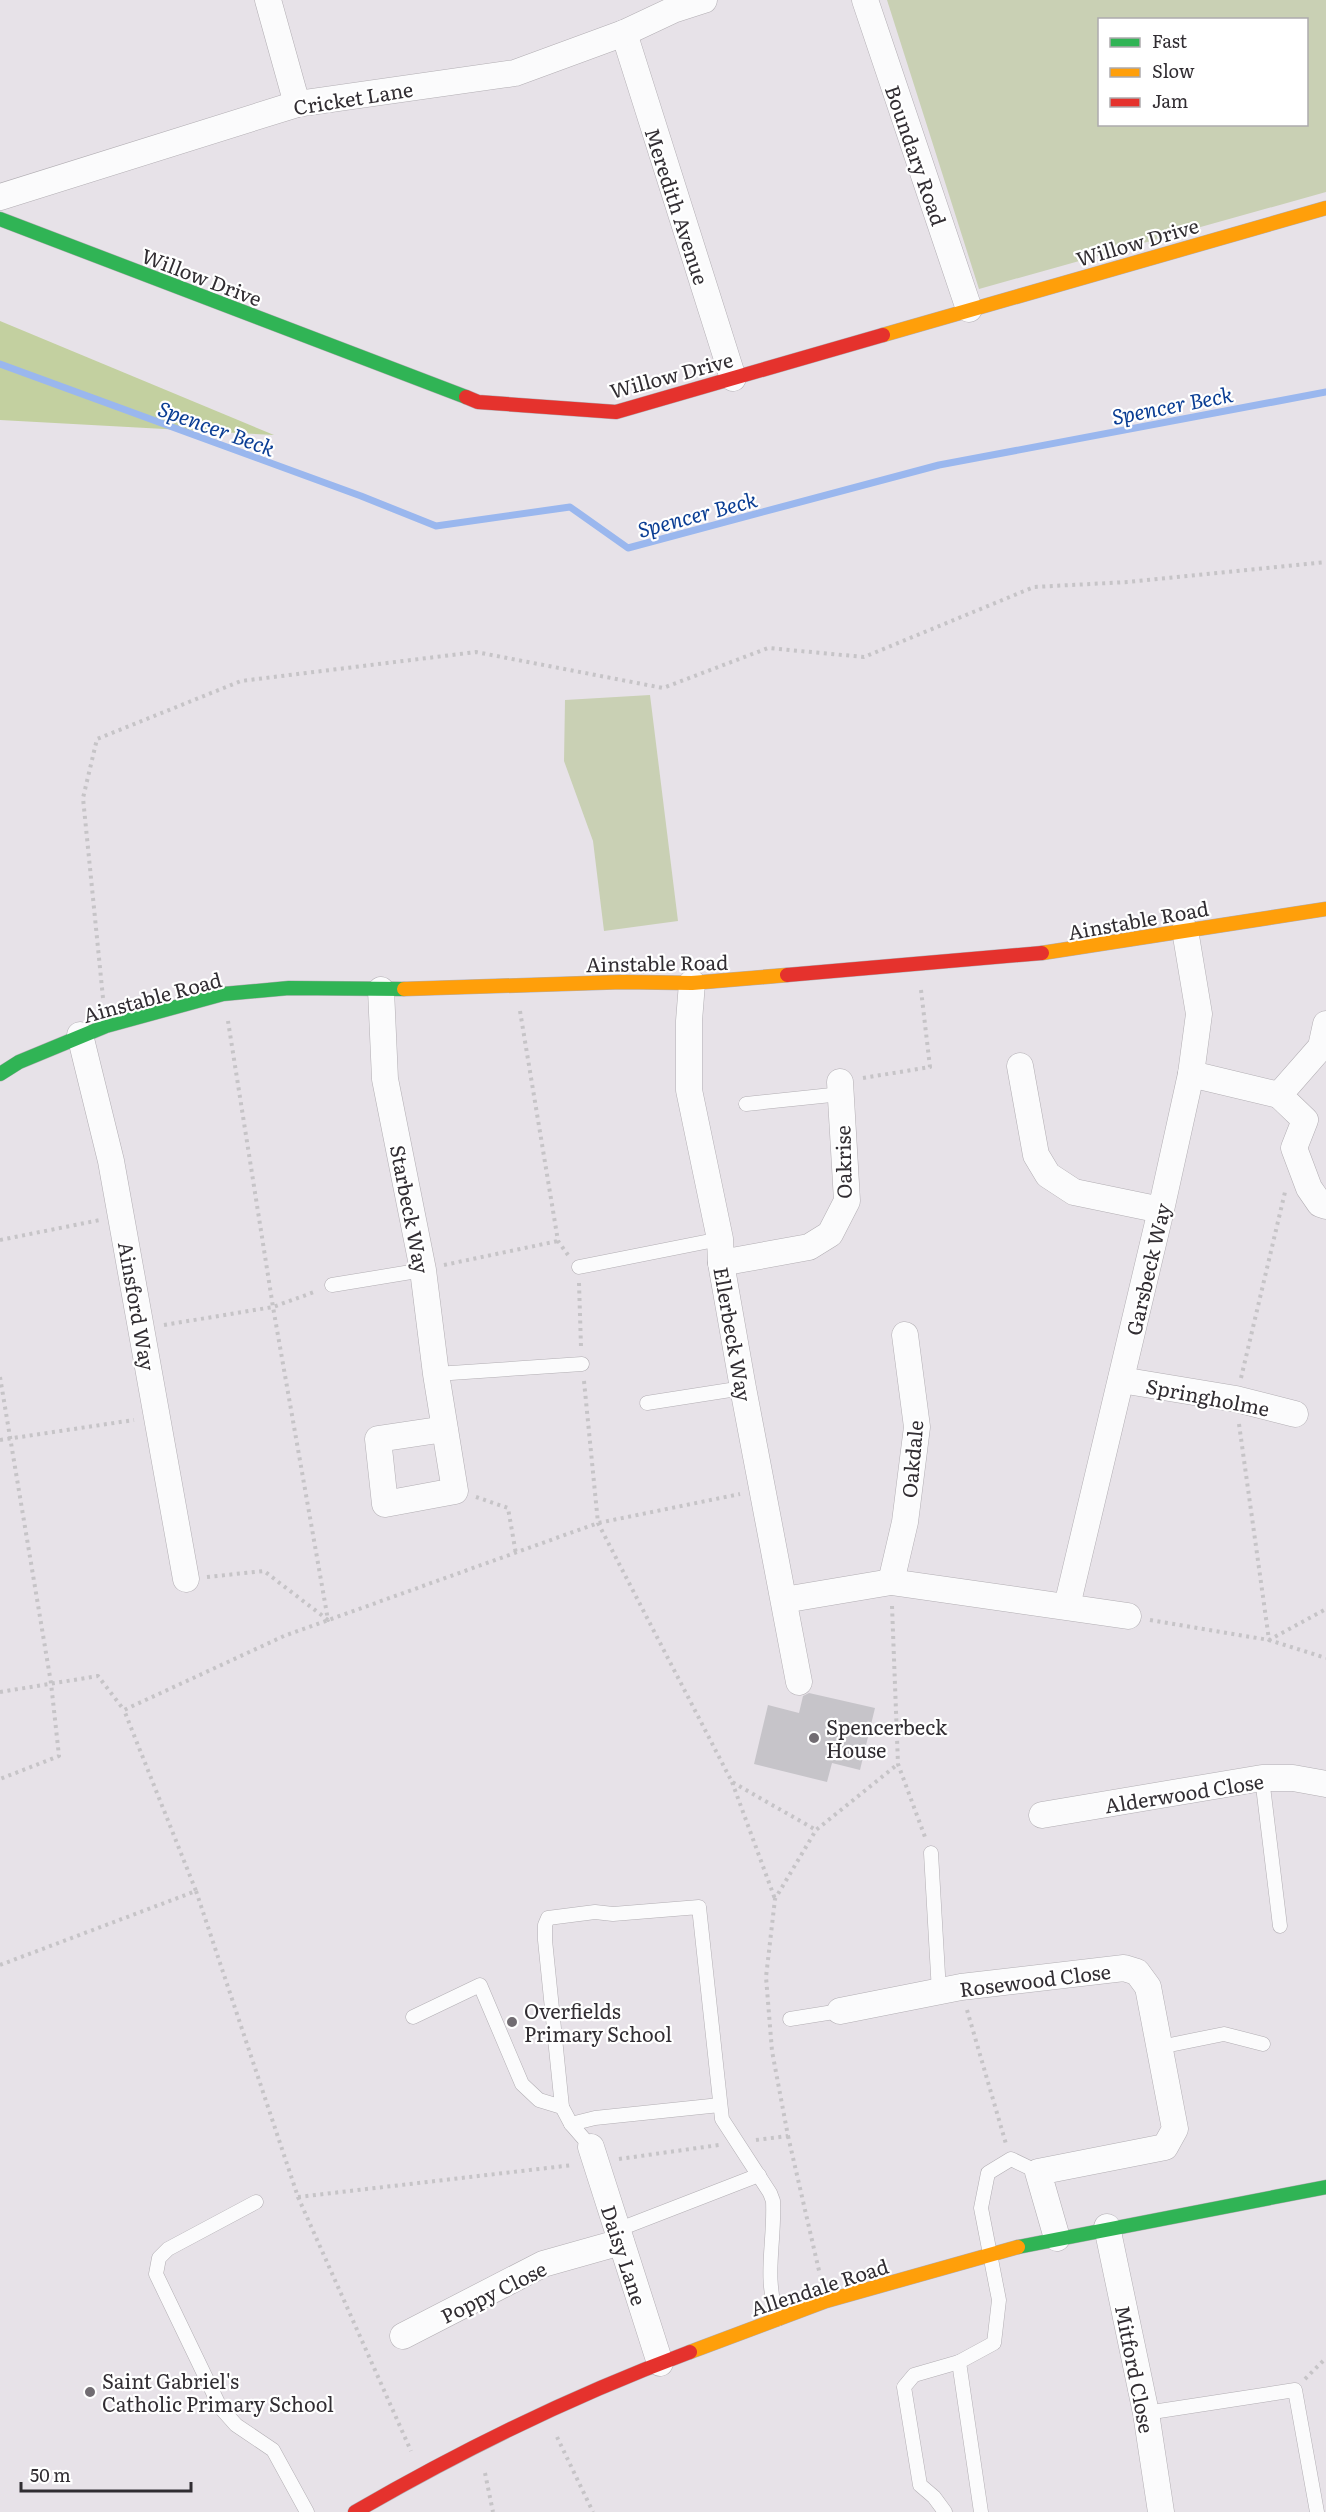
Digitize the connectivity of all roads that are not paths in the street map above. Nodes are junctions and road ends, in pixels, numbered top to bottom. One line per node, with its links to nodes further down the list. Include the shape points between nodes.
1 (268, 0): 6 (street)
2 (704, 0): 4 (street, Cricket Lane)
3 (865, 0): 10 (street, Boundary Road)
4 (671, 5): 5 (street, Cricket Lane)
5 (624, 33): 6 (street, Cricket Lane, via 515,73); 11 (street, Meredith Avenue)
6 (297, 104): 7 (street, Cricket Lane)
7 (0, 197)
8 (1326, 208): 10 (street, Willow Drive)
9 (0, 219): 11 (street, Willow Drive, via 478,402 616,412)
10 (969, 309): 11 (street, Willow Drive)
11 (733, 378)
12 (1326, 909): 13 (street, Ainstable Road)
13 (1185, 930): 14 (street, Ainstable Road, via 1057,952); 20 (street, Garsbeck Way, via 1199,1014)
14 (692, 983): 15 (street, Ainstable Road); 26 (street, Ellerbeck Way, via 689,1090)
15 (381, 990): 17 (street, Ainstable Road, via 290,988 224,994); 28 (street, Starbeck Way, via 385,1079)
16 (1326, 1024): 22 (street, via 1320,1047)
17 (80, 1035): 19 (street, Ainstable Road); 38 (street, Ainsford Way, via 122,1216)
18 (1020, 1065): 25 (street, via 1036,1155 1048,1175 1074,1191)
19 (0, 1074)
20 (1191, 1074): 22 (street); 25 (street, Garsbeck Way)
21 (840, 1088): 23 (lane); 26 (street, Oakrise, via 847,1201 830,1234 809,1247)
22 (1279, 1095): 24 (street, via 1305,1120 1294,1148 1310,1188 1320,1204)
23 (746, 1104)
24 (1326, 1206)
25 (1161, 1210): 33 (street, Garsbeck Way)
26 (721, 1251): 27 (lane); 34 (street, Ellerbeck Way)
27 (579, 1267)
28 (423, 1270): 29 (lane); 32 (street, Starbeck Way)
29 (333, 1285)
30 (905, 1335): 39 (street, Oakdale, via 917,1427 905,1522)
31 (582, 1364): 32 (lane)
32 (436, 1374): 37 (street, Starbeck Way)
33 (1121, 1380): 36 (street, Springholme, via 1236,1399); 41 (street, Garsbeck Way)
34 (742, 1388): 35 (lane); 40 (street, Ellerbeck Way)
35 (647, 1403)
36 (1295, 1414)
37 (445, 1429): 37 (street, Starbeck Way, via 378,1439 385,1504 455,1491)
38 (186, 1579)
39 (891, 1582): 40 (street); 41 (street)
40 (784, 1600): 43 (street, Ellerbeck Way)
41 (1067, 1606): 42 (street)
42 (1128, 1616)
43 (800, 1682)
44 (1262, 1778): 45 (street, Alderwood Close); 46 (street, Alderwood Close); 48 (lane)
45 (1326, 1784)
46 (1042, 1815)
47 (931, 1853): 49 (lane)
48 (1280, 1926)
49 (939, 1992): 50 (street, Rosewood Close); 54 (street, Rosewood Close, via 1124,1968 1137,1972 1148,1987)
50 (840, 2010): 52 (lane)
51 (413, 2017): 56 (lane, via 480,1985 522,2084 539,2100)
52 (790, 2019)
53 (1263, 2044): 54 (lane, via 1224,2034)
54 (1160, 2047): 59 (street, Rosewood Close, via 1175,2129 1165,2147)
55 (720, 2105): 56 (lane, via 699,1907 548,1918 545,1940); 57 (lane); 60 (lane, via 722,2119)
56 (562, 2107): 57 (lane)
57 (571, 2124): 58 (lane)
58 (591, 2147): 64 (street, Daisy Lane)
59 (1038, 2172): 65 (street); 66 (lane, via 1011,2159 988,2173 981,2208)
60 (759, 2175): 64 (lane); 67 (lane, via 773,2201 769,2283)
61 (1326, 2187): 63 (street, Allendale Road)
62 (256, 2202): 73 (lane, via 168,2249 159,2258 156,2274 220,2407 236,2425 273,2451)
63 (1107, 2227): 65 (street, Allendale Road); 71 (street, Mitford Close)
64 (619, 2236): 68 (street, Poppy Close, via 543,2264); 70 (street, Daisy Lane)
65 (1057, 2238): 66 (street, Allendale Road)
66 (990, 2253): 67 (street, Allendale Road); 69 (lane, via 999,2300 994,2343)
67 (778, 2319): 70 (street, Allendale Road)
68 (403, 2336)
69 (959, 2362): 74 (lane, via 914,2375 904,2387 920,2485); 75 (lane)
70 (660, 2363): 72 (street, Allendale Road, via 421,2474)
71 (1146, 2413): 76 (street, Mitford Close); 77 (lane, via 1295,2390)
72 (365, 2510)
73 (307, 2512)
74 (945, 2512)
75 (981, 2512)
76 (1161, 2512)
77 (1317, 2512)

